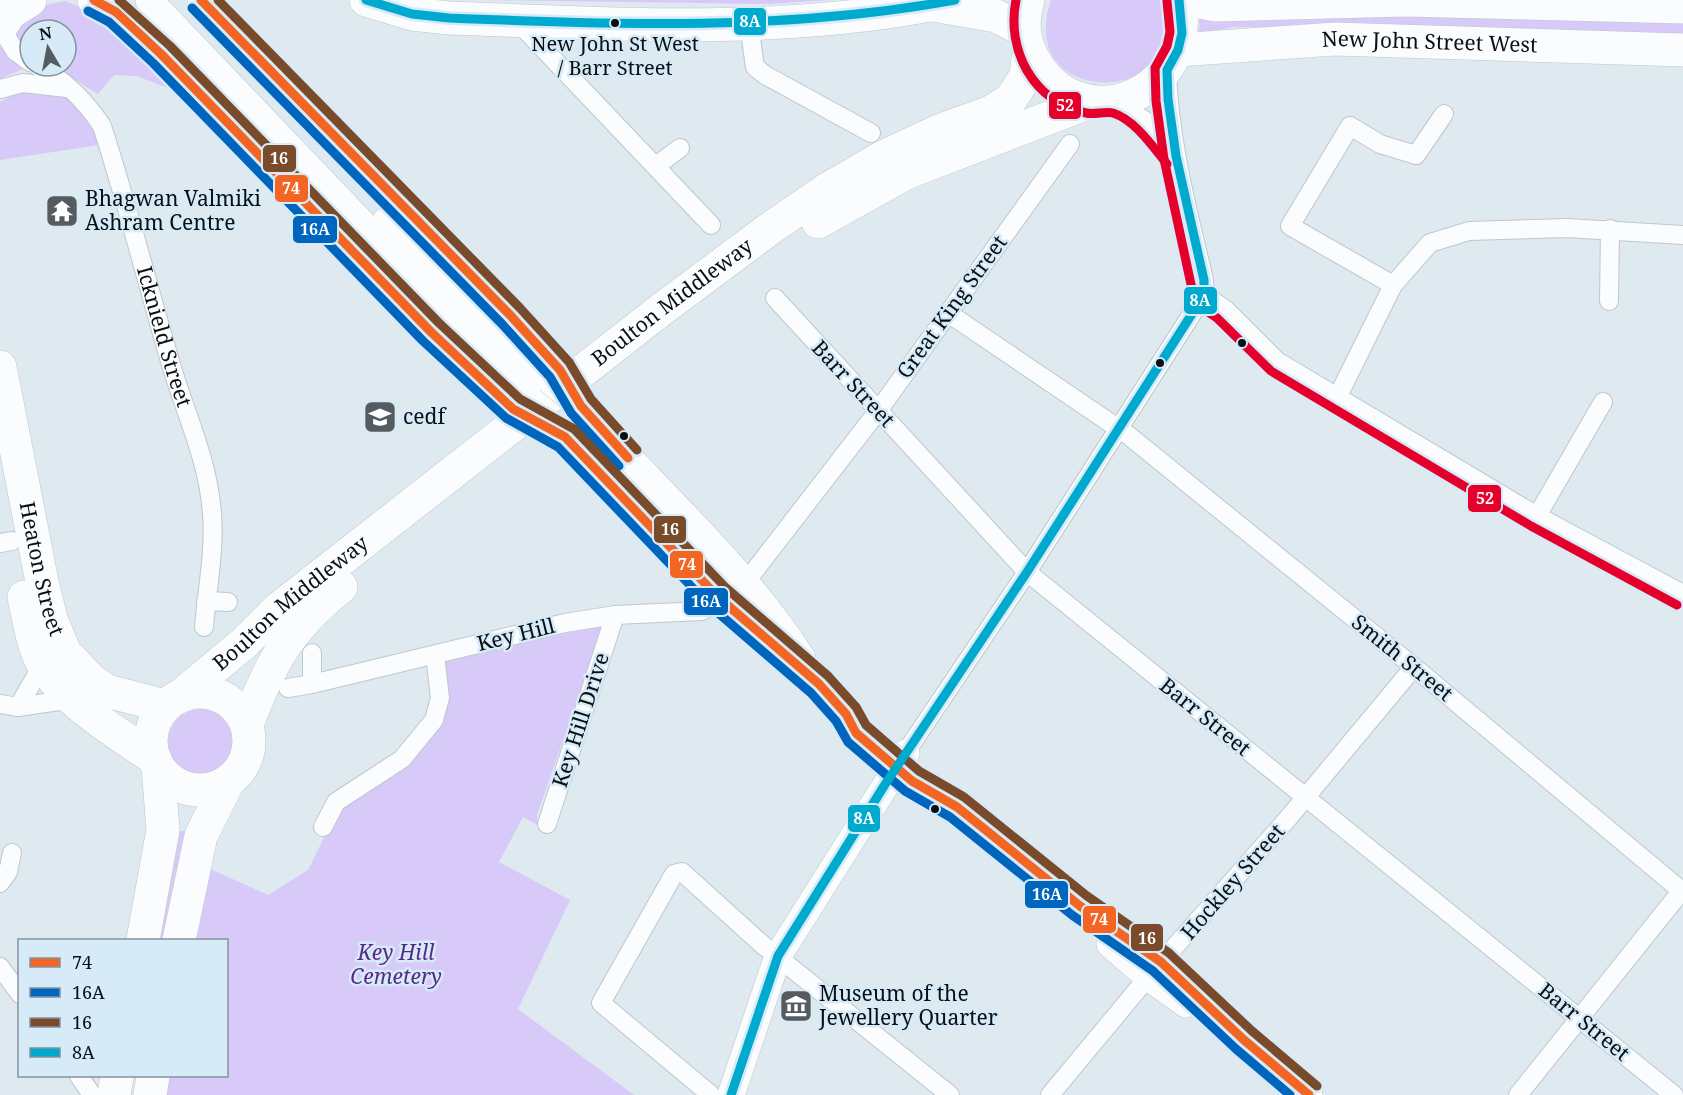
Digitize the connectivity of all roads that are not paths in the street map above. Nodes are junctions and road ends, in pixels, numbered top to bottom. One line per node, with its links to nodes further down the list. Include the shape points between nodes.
1 (30, 0): 14 (highway, via 11,12)
2 (100, 0): 38 (main road, via 161,54 431,332)
3 (149, 0): 28 (main road)
4 (174, 0): 28 (main road)
5 (201, 0): 38 (main road)
6 (366, 0): 11 (highway, via 412,14)
7 (1179, 0): 17 (highway, via 1182,33)
8 (1189, 0): 10 (highway, New John Street West, via 1216,5 1405,0)
9 (944, 2): 12 (highway, via 824,19); 13 (highway)
10 (1683, 7)
11 (517, 21): 12 (highway); 27 (street)
12 (749, 24): 23 (street, via 755,67)
13 (1027, 27): 21 (highway, via 1038,69 1053,84 1070,96); 62 (highway, Boulton Middleway, via 1026,76 1011,99 991,112 883,157 768,230 278,609 243,644)
14 (1, 28): 16 (street)
15 (1683, 50): 17 (highway, New John Street West, via 1335,39)
16 (18, 53)
17 (1173, 60): 21 (highway, Boulton Middleway, via 1153,85 1136,95); 26 (street, via 1168,99)
18 (56, 78): 19 (street, Icknield Street)
19 (68, 88): 20 (street, via 23,82); 50 (street, Icknield Street, via 82,99 102,126 207,475 212,514)
20 (0, 90)
21 (1104, 101): 26 (street, via 1147,122); 64 (highway, Boulton Middleway, via 906,173 834,211 747,268 313,609 290,634)
22 (1444, 114): 32 (street, via 1416,155 1380,144 1350,126 1290,226)
23 (872, 133)
24 (1070, 144): 36 (street, Great King Street)
25 (680, 148): 27 (street)
26 (1176, 156): 33 (street)
27 (656, 166): 29 (street)
28 (358, 205): 38 (main road)
29 (711, 225)
30 (1610, 230): 31 (street); 32 (street, via 1469,231 1430,243); 35 (street)
31 (1683, 235)
32 (1393, 285): 39 (street)
33 (1204, 295): 39 (street, via 1225,309 1277,361); 42 (street)
34 (775, 298): 41 (street, Barr Street)
35 (1609, 301)
36 (948, 313): 41 (street, Great King Street); 42 (street, Smith Street)
37 (0, 367): 62 (highway, Heaton Street, via 42,582 65,653 107,691)
38 (537, 389): 47 (main road, bridge, via 586,412); 49 (main road, bridge, via 565,437)
39 (1337, 398): 44 (street)
40 (1603, 402): 44 (street)
41 (878, 411): 46 (street, Barr Street); 47 (street, Great King Street)
42 (1118, 428): 46 (street); 57 (street, Smith Street)
43 (0, 486): 45 (highway, Heaton Street)
44 (1537, 516): 48 (street)
45 (6, 542): 56 (highway, Heaton Street)
46 (1027, 572): 65 (street); 68 (street, Barr Street)
47 (745, 583): 59 (main road, via 782,626)
48 (1683, 594)
49 (718, 597): 52 (street, Key Hill, via 702,611); 59 (main road)
50 (206, 601): 51 (street); 53 (street, Icknield Street)
51 (228, 602)
52 (615, 615): 55 (street, Key Hill, via 565,623); 69 (street, Key Hill Drive)
53 (204, 627)
54 (312, 653): 58 (street)
55 (435, 655): 58 (street, Key Hill); 70 (street, via 440,698 434,720 402,759 336,802)
56 (43, 664): 61 (highway, Heaton Street); 63 (street)
57 (1414, 667): 68 (street, Hockley Street); 73 (street, Smith Street)
58 (312, 684): 60 (street, Key Hill)
59 (819, 684): 65 (main road, via 846,714 865,718)
60 (288, 688)
61 (73, 699): 63 (street); 66 (highway, Heaton Street)
62 (172, 701): 64 (highway, via 195,692 211,693 227,699); 66 (highway, via 156,720 151,736)
63 (9, 706)
64 (247, 725): 67 (highway, via 247,757)
65 (901, 760): 76 (main road); 78 (main road, via 932,774 957,807)
66 (157, 763): 67 (highway, via 169,779 182,787 214,789); 74 (highway, via 164,830)
67 (228, 782): 75 (highway, via 201,836)
68 (1305, 798): 78 (street, Hockley Street); 80 (street, Barr Street)
69 (547, 824)
70 (323, 827)
71 (12, 853): 72 (street)
72 (9, 877)
73 (1682, 891): 80 (street)
74 (144, 939)
75 (179, 939)
76 (778, 956): 87 (street, via 682,872 674,874 601,1004); 88 (main road); 89 (street)
77 (0, 968): 79 (street)
78 (1155, 970): 90 (street, Hockley Street); 91 (main road)
79 (18, 991)
80 (1580, 1018): 92 (street); 93 (street, Barr Street)
81 (80, 1077): 84 (street)
82 (117, 1077): 85 (highway)
83 (153, 1077): 86 (highway)
84 (92, 1095)
85 (114, 1095)
86 (150, 1095)
87 (711, 1095)
88 (731, 1095)
89 (950, 1095)
90 (1050, 1095)
91 (1309, 1095)
92 (1518, 1095)
93 (1674, 1095)

